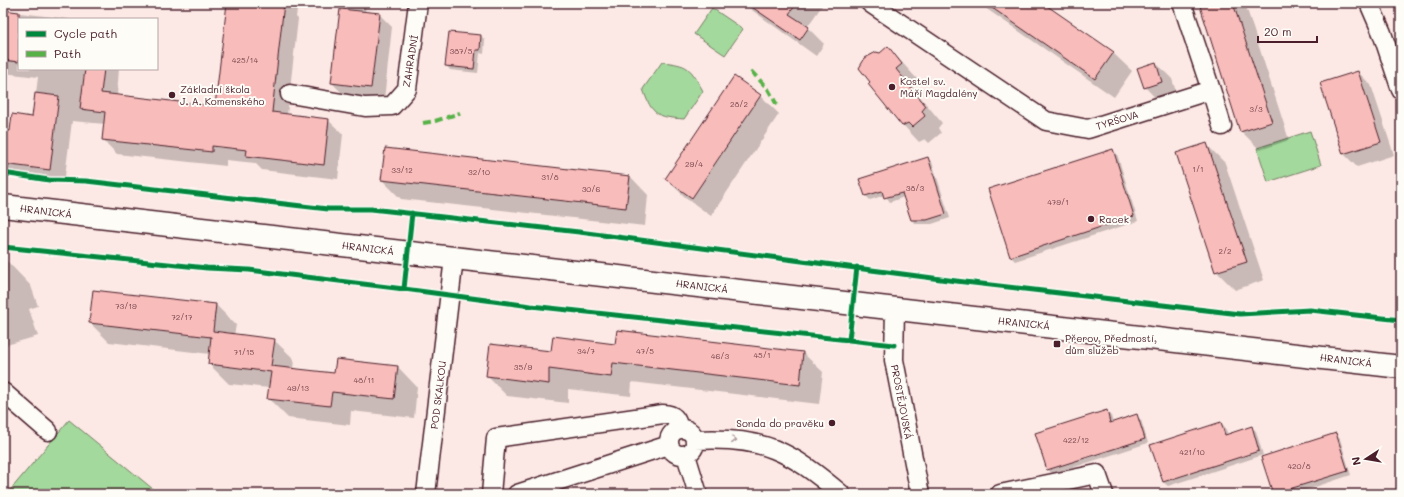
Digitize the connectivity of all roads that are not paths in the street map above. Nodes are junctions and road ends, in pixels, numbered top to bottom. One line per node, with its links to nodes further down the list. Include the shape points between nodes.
1 (418, 3): 7 (street, ZAHRADNÍ, via 407,89 392,106 365,107)
2 (870, 3): 5 (street, TYRŠOVA, via 1046,121 1088,129)
3 (1182, 3): 5 (street)
4 (1369, 3): 6 (street)
5 (1210, 90): 8 (street)
6 (1401, 90)
7 (290, 94)
8 (1222, 126)
9 (3, 206): 10 (main road, HRANICKÁ)
10 (454, 258): 11 (main road, HRANICKÁ); 18 (street, POD SKALKOU)
11 (895, 308): 12 (main road, HRANICKÁ); 23 (street, PROSTĚJOVSKÁ, via 894,360)
12 (1401, 366)
13 (3, 394): 15 (street)
14 (679, 429): 16 (street, via 671,435); 17 (street, via 689,431); 19 (street, via 675,418 663,414 496,438)
15 (48, 431)
16 (669, 445): 17 (street, via 675,454); 20 (street)
17 (691, 447): 21 (street); 22 (street, one-way to 22, via 735,439 778,450 807,467)
18 (426, 494)
19 (491, 494)
20 (517, 494)
21 (698, 494)
22 (841, 494)
23 (920, 494)
24 (1000, 494): 25 (street, via 1097,474)
25 (1104, 494)

